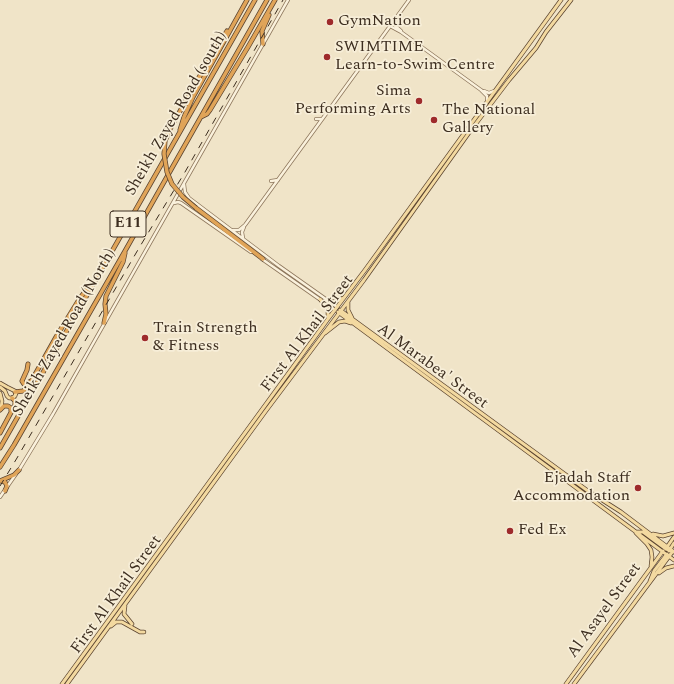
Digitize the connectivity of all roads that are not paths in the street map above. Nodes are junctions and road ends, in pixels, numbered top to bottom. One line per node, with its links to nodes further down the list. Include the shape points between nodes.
1 (247, 0): 9 (highway)
2 (255, 0): 18 (highway, Sheikh Zayed Road (south) / E11)
3 (267, 0): 15 (highway, Sheikh Zayed Road (North) / E11)
4 (276, 0): 11 (highway, via 262,29); 15 (highway, via 210,110)
5 (288, 0): 11 (street)
6 (409, 0): 10 (street)
7 (562, 0): 13 (main road, First Al Khail Street)
8 (570, 0): 34 (main road, First Al Khail Street)
9 (233, 24): 18 (highway, via 186,113); 29 (highway, bridge, via 222,38 170,129 165,141 164,154 172,184 183,197)
10 (391, 24): 12 (street); 17 (street)
11 (263, 44): 21 (street)
12 (481, 90): 13 (street, via 487,93); 14 (street, via 487,96)
13 (495, 91): 14 (main road, First Al Khail Street)
14 (487, 102): 31 (main road, First Al Khail Street)
15 (200, 118): 28 (highway, Sheikh Zayed Road (North) / E11)
16 (316, 119): 17 (street)
17 (322, 119): 19 (street)
18 (179, 135): 30 (highway, Sheikh Zayed Road (south) / E11)
19 (278, 180): 20 (street); 25 (street)
20 (271, 181)
21 (184, 183): 22 (street); 24 (street)
22 (189, 198): 23 (street, via 184,198); 26 (street, Al Marabea' Street)
23 (183, 204): 24 (street, via 178,202); 29 (street, Al Marabea' Street)
24 (172, 205): 39 (street)
25 (245, 225): 26 (street, via 239,230); 27 (street, via 242,234)
26 (232, 230): 27 (street, Al Marabea' Street)
27 (245, 239): 33 (street, Al Marabea' Street)
28 (125, 251): 39 (highway, via 123,262 106,296); 53 (highway, Sheikh Zayed Road (North) / E11)
29 (263, 260): 32 (street, Al Marabea' Street)
30 (95, 282): 43 (highway, via 80,298); 52 (highway, Sheikh Zayed Road (south) / E11)
31 (345, 298): 33 (main road, via 336,302); 35 (main road, First Al Khail Street)
32 (320, 299): 35 (street, Al Marabea' Street); 37 (main road, via 328,311)
33 (329, 301): 35 (street, Al Marabea' Street)
34 (348, 301): 36 (main road, First Al Khail Street); 38 (main road, via 348,310)
35 (336, 309): 36 (main road, Al Marabea' Street); 37 (main road, First Al Khail Street)
36 (340, 312): 38 (main road, Al Marabea' Street); 40 (main road, Al Marabea' Street); 41 (main road, First Al Khail Street)
37 (328, 319): 72 (main road, First Al Khail Street)
38 (353, 319): 58 (main road, Al Marabea' Street, via 588,491)
39 (104, 323): 54 (street)
40 (354, 324): 41 (main road, via 339,322); 59 (main road, Al Marabea' Street)
41 (324, 334): 68 (main road, First Al Khail Street)
42 (28, 364): 43 (highway, via 22,382 27,384)
43 (33, 378): 46 (highway, via 25,390)
44 (0, 383): 46 (main road)
45 (0, 387): 48 (main road)
46 (15, 392): 48 (main road)
47 (0, 393): 49 (main road)
48 (12, 398): 50 (highway, via 15,404)
49 (0, 410): 50 (highway, via 8,406)
50 (11, 412): 51 (highway)
51 (0, 433)
52 (0, 448)
53 (0, 467)
54 (19, 470): 55 (highway); 56 (street)
55 (0, 481): 56 (highway, via 5,482)
56 (5, 491): 57 (street)
57 (0, 497)
58 (647, 531): 60 (main road, via 661,536); 63 (main road, Al Marabea' Street)
59 (636, 532): 63 (main road, Al Marabea' Street); 66 (main road, via 651,550)
60 (674, 533)
61 (674, 537): 63 (main road, Al Asayel Street)
62 (674, 543): 63 (main road)
63 (669, 551): 64 (main road, Al Marabea' Street); 66 (main road, Al Asayel Street); 67 (main road, Al Asayel Street)
64 (674, 560)
65 (674, 566): 67 (main road, via 661,571)
66 (649, 570): 74 (main road, Al Asayel Street)
67 (650, 583): 75 (main road, Al Asayel Street)
68 (125, 604): 69 (main road, via 124,614); 70 (main road, First Al Khail Street)
69 (132, 624)
70 (107, 630): 71 (main road, via 115,623 122,622); 73 (main road, First Al Khail Street)
71 (144, 632)
72 (62, 684)
73 (67, 684)
74 (566, 684)
75 (574, 684)

